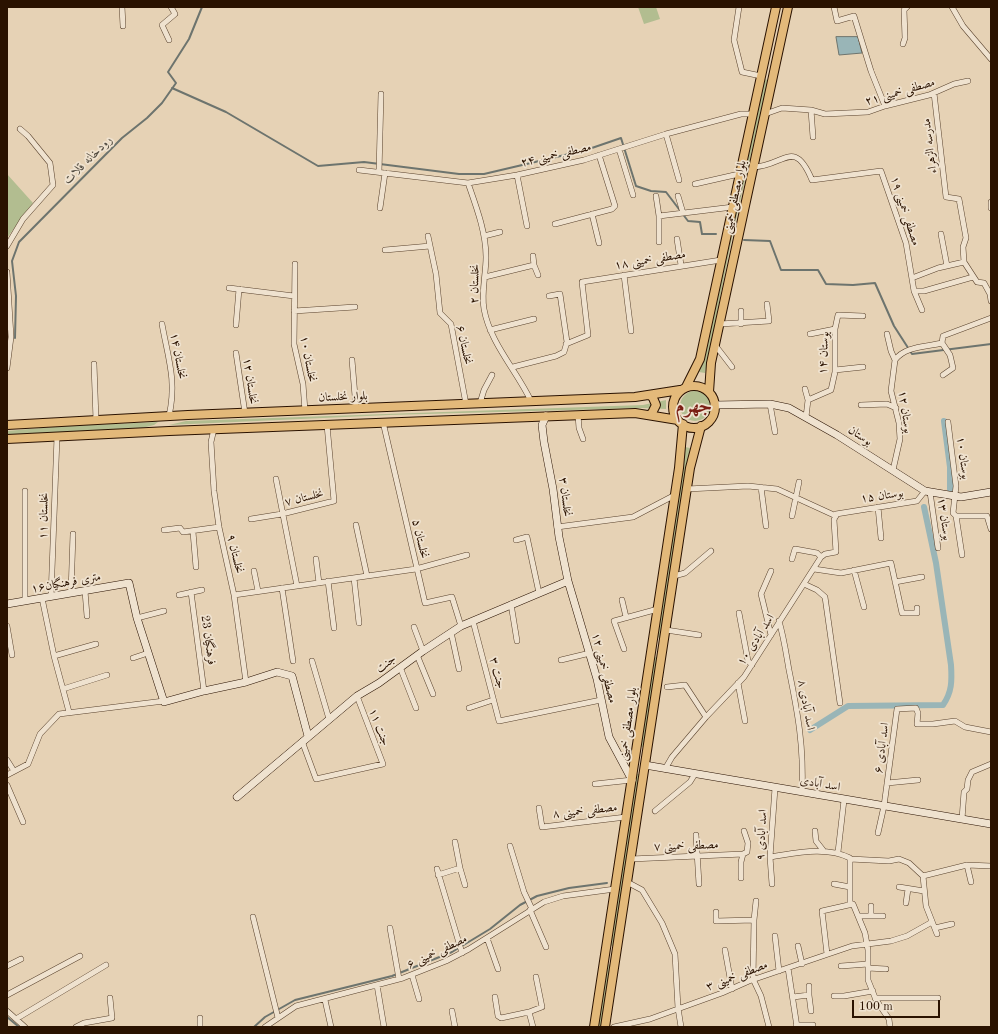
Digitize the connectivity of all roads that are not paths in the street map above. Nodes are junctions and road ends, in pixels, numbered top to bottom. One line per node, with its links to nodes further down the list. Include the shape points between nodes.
1 (122, 7): 9 (street)
2 (171, 7): 10 (street, via 174,17 162,25)
3 (739, 7): 15 (street, via 734,40 742,72)
4 (776, 7): 13 (main road, بلوار مصطفی خمینی)
5 (788, 7): 14 (main road, بلوار مصطفی خمینی)
6 (834, 7): 19 (street, via 837,21 854,16)
7 (907, 7): 11 (street, via 904,10)
8 (952, 7): 12 (street, via 963,26)
9 (123, 26)
10 (169, 40)
11 (903, 44)
12 (991, 59)
13 (763, 67): 14 (main road); 15 (main road, بلوار مصطفی خمینی)
14 (774, 70): 22 (main road, بلوار مصطفی خمینی)
15 (761, 76): 21 (main road, بلوار مصطفی خمینی)
16 (968, 80): 18 (street, مصطفی خمینی ۲۱)
17 (381, 94): 30 (street)
18 (934, 94): 19 (street, مصطفی خمینی ۲۱); 61 (street, مدرسه الزهراء, via 946,197 959,199 966,238)
19 (885, 106): 20 (street, مصطفی خمینی ۲۱, via 868,112 837,114)
20 (811, 110): 22 (street, مصطفی خمینی ۲۱, via 782,108); 25 (street)
21 (753, 114): 24 (street, مصطفی خمینی ۲۴, via 741,114); 32 (main road, بلوار مصطفی خمینی)
22 (765, 114): 28 (main road, بلوار مصطفی خمینی)
23 (20, 129): 56 (street, via 50,163 53,185 23,219)
24 (666, 134): 26 (street, مصطفی خمینی ۲۴); 34 (street)
25 (813, 137)
26 (618, 149): 27 (street, مصطفی خمینی ۲۴); 37 (street)
27 (599, 155): 33 (street, مصطفی خمینی ۲۴); 45 (street, via 615,206)
28 (754, 166): 71 (street, مصطفی خمینی ۱۹, via 786,157 796,157 807,168 812,180 881,171 906,242); 88 (main road, بلوار مصطفی خمینی)
29 (359, 170): 30 (street, مصطفی خمینی ۲۴)
30 (379, 172): 31 (street, مصطفی خمینی ۲۴)
31 (385, 173): 35 (street, مصطفی خمینی ۲۴); 42 (street)
32 (739, 174): 36 (street); 41 (main road, بلوار مصطفی خمینی)
33 (517, 175): 35 (street, مصطفی خمینی ۲۴); 48 (street)
34 (679, 180)
35 (468, 183): 52 (street, نخلستان ۲)
36 (695, 184)
37 (632, 195)
38 (656, 196): 46 (street)
39 (678, 196): 44 (street)
40 (991, 202): 43 (street)
41 (733, 207): 44 (street); 60 (main road, بلوار مصطفی خمینی)
42 (380, 208)
43 (991, 208)
44 (683, 213): 46 (street)
45 (592, 214): 47 (street); 55 (street)
46 (659, 216): 54 (street)
47 (556, 224)
48 (527, 226)
49 (500, 232): 52 (street)
50 (941, 234): 65 (street)
51 (428, 236): 57 (street, نخلستان ۶)
52 (484, 236): 69 (street, نخلستان ۲)
53 (677, 239): 64 (street)
54 (659, 242)
55 (598, 243)
56 (7, 246)
57 (430, 246): 58 (street); 117 (street, نخلستان ۶, via 440,313 451,324)
58 (385, 250)
59 (533, 256): 63 (street)
60 (721, 260): 64 (street, مصطفی خمینی ۱۸); 110 (main road, بلوار مصطفی خمینی, via 700,359)
61 (964, 262): 65 (street); 70 (street)
62 (295, 264): 76 (street, نخلستان ۱۰)
63 (534, 265): 67 (street); 69 (street)
64 (681, 265): 68 (street, مصطفی خمینی ۱۸)
65 (947, 266): 71 (street)
66 (7, 272): 103 (street, via 11,337)
67 (538, 275)
68 (624, 275): 93 (street); 97 (street, مصطفی خمینی ۱۸, via 582,282 588,335)
69 (485, 277): 92 (street, نخلستان ۲, via 483,308)
70 (972, 277): 74 (street); 75 (street, via 977,282 984,283)
71 (912, 278): 74 (street, مصطفی خمینی ۱۹)
72 (229, 288): 73 (street)
73 (239, 289): 76 (street); 90 (street)
74 (914, 291): 81 (street, مصطفی خمینی ۱۹)
75 (990, 294): 78 (street)
76 (294, 296): 82 (street, نخلستان ۱۰)
77 (549, 296): 97 (street, via 560,294)
78 (991, 301)
79 (766, 304): 89 (street, via 768,321)
80 (355, 307): 82 (street)
81 (922, 310)
82 (294, 311): 123 (street, نخلستان ۱۰, via 294,344 303,384)
83 (741, 311): 89 (street)
84 (863, 316): 91 (street, بوستان ۱۴, via 838,316)
85 (991, 318): 96 (street, via 943,336)
86 (534, 319): 92 (street)
87 (162, 324): 127 (street, نخلستان ۱۴, via 173,377 173,399)
88 (720, 324): 89 (street); 98 (main road, بلوار مصطفی خمینی)
89 (741, 324)
90 (236, 325)
91 (835, 329): 94 (street); 107 (street, بوستان ۱۴)
92 (490, 330): 106 (street, نخلستان ۲)
93 (631, 331)
94 (810, 334)
95 (887, 334): 101 (street, ۱۲ بوستان)
96 (942, 343): 101 (street, via 911,349 900,353); 109 (street, via 950,355 953,368)
97 (566, 344): 106 (street, via 564,352 556,356)
98 (715, 345): 104 (street); 112 (main road, بلوار مصطفی خمینی)
99 (236, 353): 124 (street, نخلستان ۱۲)
100 (352, 360): 121 (street)
101 (895, 360): 122 (street, ۱۲ بوستان, via 892,391)
102 (94, 364): 130 (street)
103 (7, 366)
104 (732, 367)
105 (863, 367): 107 (street)
106 (512, 368): 115 (street, نخلستان ۲)
107 (835, 370): 114 (street, بوستان ۱۴, via 832,390)
108 (492, 375): 116 (street)
109 (943, 375)
110 (683, 389): 112 (main road, via 698,386); 113 (main road, بلوار نخلستان); 132 (main road, via 673,402 674,414)
111 (805, 389): 114 (street, بوستان ۱۴)
112 (709, 392): 119 (main road)
113 (650, 395): 115 (main road, بلوار نخلستان); 126 (main road, via 656,406)
114 (808, 400): 129 (street, بوستان ۱۴)
115 (530, 401): 116 (main road, بلوار نخلستان)
116 (480, 403): 117 (main road, بلوار نخلستان)
117 (466, 404): 121 (main road, بلوار نخلستان)
118 (770, 404): 119 (street, بوستان); 129 (street, بوستان, via 789,408); 139 (street)
119 (714, 405): 136 (main road, via 711,418)
120 (861, 405): 122 (street, via 887,404)
121 (356, 408): 123 (main road, بلوار نخلستان)
122 (896, 408): 143 (street, ۱۲ بوستان, via 900,439)
123 (305, 411): 124 (main road, بلوار نخلستان)
124 (245, 413): 127 (main road, بلوار نخلستان)
125 (578, 415): 126 (main road, via 635,412); 128 (main road); 142 (street)
126 (649, 415): 132 (main road)
127 (166, 416): 130 (main road, بلوار نخلستان); 138 (main road)
128 (546, 416): 131 (main road); 163 (street, نخلستان ۳, via 542,425)
129 (806, 417): 143 (street, بوستان)
130 (96, 420): 134 (main road, بلوار نخلستان)
131 (383, 422): 135 (main road); 178 (street, نخلستان ۵)
132 (680, 422): 136 (main road, via 695,428); 151 (main road, بلوار مصطفی خمینی)
133 (948, 422): 152 (street, بوستان ۱۰, via 956,476)
134 (7, 425)
135 (327, 425): 137 (main road); 155 (street, نخلستان ۷, via 334,501)
136 (701, 426): 147 (main road, بلوار مصطفی خمینی)
137 (214, 429): 138 (main road); 162 (street, نخلستان ۹, via 211,455)
138 (164, 431): 140 (main road)
139 (774, 432)
140 (57, 436): 141 (main road); 202 (street, نخلستان ۱۱)
141 (7, 439)
142 (583, 440)
143 (893, 470): 149 (street, بوستان)
144 (276, 479): 155 (street)
145 (798, 482): 153 (street)
146 (761, 487): 147 (street); 153 (street, via 777,489); 161 (street)
147 (687, 489): 184 (main road, بلوار مصطفی خمینی)
148 (25, 491): 205 (street)
149 (928, 492): 152 (street, بوستان); 154 (street, بوستان ۱۵, via 917,501); 170 (street, بوستان ۱۳)
150 (991, 492): 152 (street, بوستان)
151 (675, 495): 163 (street, via 632,517); 210 (main road, بلوار مصطفی خمینی)
152 (956, 496): 158 (street, بوستان ۱۰, via 953,513)
153 (796, 498): 156 (street); 157 (street)
154 (878, 506): 156 (street, بوستان ۱۵); 168 (street)
155 (282, 514): 159 (street, نخلستان ۷); 192 (street)
156 (836, 515): 174 (street, اسد آبادی ۱۰, via 836,552 825,554)
157 (792, 516)
158 (956, 516): 164 (street, via 987,516); 173 (street, بوستان ۱۰)
159 (251, 519)
160 (356, 526): 183 (street)
161 (766, 526)
162 (219, 527): 166 (street); 201 (street, نخلستان ۹)
163 (558, 528): 188 (street, نخلستان ۳)
164 (991, 529)
165 (164, 530): 166 (street, via 180,528 183,532)
166 (194, 532): 177 (street)
167 (73, 534): 198 (street)
168 (881, 538)
169 (516, 540): 199 (street, via 527,536)
170 (938, 548)
171 (711, 551): 184 (street, via 685,573)
172 (467, 555): 178 (street)
173 (962, 555)
174 (821, 558): 176 (street, via 817,553 794,549); 179 (street, اسد آبادی ۱۰)
175 (316, 559): 189 (street)
176 (792, 559)
177 (196, 567)
178 (416, 569): 183 (street); 220 (street, نخلستان ۵, via 425,603 452,597)
179 (814, 569): 180 (street, via 841,573); 191 (street, اسد آبادی ۱۰)
180 (854, 570): 190 (street, via 891,563); 208 (street)
181 (254, 571): 196 (street)
182 (772, 571): 226 (street, via 761,594)
183 (367, 576): 186 (street)
184 (674, 576): 223 (main road, بلوار مصطفی خمینی)
185 (922, 577): 190 (street)
186 (354, 578): 187 (street); 218 (street)
187 (328, 581): 189 (street); 222 (street)
188 (568, 581): 199 (street, جنت); 234 (street, مصطفی خمینی ۱۲)
189 (319, 582): 192 (street)
190 (895, 582): 209 (street, via 902,613 917,612)
191 (804, 584): 217 (street, اسد آبادی ۱۰); 255 (street, via 825,597)
192 (297, 586): 193 (street)
193 (282, 588): 196 (street); 239 (street)
194 (202, 590): 197 (street)
195 (85, 591): 198 (street, ۱۶متری فرهنگیان); 213 (street); 215 (street, ۱۶متری فرهنگیان, via 129,583)
196 (258, 591): 201 (street)
197 (191, 592): 200 (street); 249 (street, فرهنگیان 23)
198 (71, 593): 202 (street, ۱۶متری فرهنگیان)
199 (539, 593): 207 (street, جنت)
200 (179, 595)
201 (234, 595): 245 (street, نخلستان ۹)
202 (51, 597): 203 (street, ۱۶متری فرهنگیان)
203 (42, 598): 205 (street, ۱۶متری فرهنگیان); 236 (street)
204 (622, 600): 214 (street)
205 (25, 601): 206 (street, ۱۶متری فرهنگیان)
206 (7, 604)
207 (511, 604): 216 (street, جنت); 227 (street)
208 (864, 607)
209 (917, 608)
210 (658, 609): 214 (street); 229 (main road, بلوار مصطفی خمینی)
211 (164, 611): 215 (street)
212 (739, 613): 241 (street, via 748,661)
213 (87, 616)
214 (626, 617): 231 (street, via 614,620)
215 (137, 618): 232 (street)
216 (473, 620): 220 (street, جنت); 252 (street, جنت ۳)
217 (779, 622): 226 (street, اسد آبادی ۱۰); 279 (street, اسد آبادی ۸, via 785,640 800,724 804,765)
218 (359, 623)
219 (7, 626): 235 (street)
220 (461, 626): 224 (street, جنت)
221 (414, 627): 233 (street)
222 (334, 628)
223 (666, 630): 225 (street); 230 (main road, بلوار مصطفی خمینی)
224 (451, 632): 233 (street, جنت); 243 (street)
225 (699, 635)
226 (771, 635): 241 (street, اسد آبادی ۱۰)
227 (517, 641)
228 (96, 644): 236 (street)
229 (652, 645): 230 (main road); 266 (main road, بلوار مصطفی خمینی)
230 (663, 646): 268 (main road, بلوار مصطفی خمینی)
231 (624, 649)
232 (148, 653): 237 (street); 254 (street)
233 (420, 653): 242 (street, جنت); 250 (street)
234 (590, 653): 238 (street); 253 (street, مصطفی خمینی ۱۲)
235 (12, 655)
236 (54, 656): 248 (street)
237 (132, 658)
238 (561, 660)
239 (293, 661)
240 (312, 661): 260 (street)
241 (752, 665): 246 (street, اسد آبادی ۱۰)
242 (400, 668): 251 (street, جنت); 256 (street)
243 (459, 669)
244 (107, 675): 248 (street)
245 (246, 682): 249 (street); 263 (street, via 277,672 292,676)
246 (738, 683): 259 (street, اسد آبادی ۱۰); 261 (street)
247 (667, 686): 259 (street, via 686,686)
248 (63, 689): 258 (street)
249 (204, 691): 254 (street)
250 (433, 694)
251 (357, 696): 260 (street, جنت); 264 (street, جنت ۱۱, via 383,764 316,780)
252 (493, 700): 253 (street, جنت ۳, via 499,721); 257 (street)
253 (601, 700): 273 (street, مصطفی خمینی ۱۲, via 609,737)
254 (164, 701): 258 (street)
255 (840, 703)
256 (416, 708)
257 (469, 708)
258 (70, 712): 270 (street, via 59,714 40,734 28,764)
259 (706, 717): 269 (street, اسد آبادی ۱۰)
260 (329, 719): 263 (street, جنت)
261 (745, 721)
262 (991, 732): 275 (street, اسد آبادی ۶, via 965,727 955,720 917,724 916,708 897,709)
263 (308, 736): 264 (street, جنت)
264 (302, 741): 280 (street, جنت)
265 (7, 760): 270 (street)
266 (635, 763): 268 (main road); 273 (main road, بلوار مصطفی خمینی)
267 (991, 764): 286 (street, via 972,772 967,790 964,792)
268 (645, 765): 269 (street, اسد آبادی); 300 (main road, بلوار مصطفی خمینی)
269 (665, 769): 271 (street, اسد آبادی)
270 (14, 771): 272 (street)
271 (694, 774): 278 (street, اسد آبادی); 284 (street, via 690,782)
272 (7, 775)
273 (632, 780): 276 (street); 285 (main road, بلوار مصطفی خمینی)
274 (918, 780): 275 (street)
275 (887, 783): 282 (street, اسد آبادی ۶)
276 (595, 784)
277 (7, 785): 287 (street)
278 (775, 788): 279 (street, اسد آبادی); 299 (street, اسد آبادی ۹)
279 (802, 792): 281 (street, اسد آبادی)
280 (237, 797)
281 (844, 800): 282 (street, اسد آبادی); 296 (street)
282 (884, 806): 286 (street, اسد آبادی); 291 (street, اسد آبادی ۶)
283 (539, 808): 285 (street, مصطفی خمینی ۸, via 542,826)
284 (655, 811)
285 (626, 817): 317 (main road, بلوار مصطفی خمینی)
286 (962, 819): 288 (street, اسد آبادی)
287 (23, 822)
288 (991, 824)
289 (744, 831): 297 (street, via 748,847 747,852)
290 (815, 831): 295 (street, via 816,841)
291 (878, 832)
292 (696, 835): 298 (street)
293 (454, 842): 305 (street)
294 (510, 846): 324 (street)
295 (823, 850): 296 (street); 299 (street)
296 (838, 852): 301 (street)
297 (743, 854): 298 (street, مصطفی خمینی ۷); 308 (street)
298 (697, 856): 300 (street, مصطفی خمینی ۷); 311 (street)
299 (770, 857): 312 (street, اسد آبادی ۹)
300 (631, 859): 309 (main road, بلوار مصطفی خمینی)
301 (850, 859): 307 (street, via 899,859 909,863); 315 (street)
302 (967, 865): 303 (street); 307 (street); 310 (street)
303 (991, 866)
304 (437, 868): 306 (street)
305 (460, 868): 306 (street); 314 (street)
306 (438, 875): 340 (street)
307 (922, 876): 319 (street)
308 (741, 878)
309 (627, 882): 344 (main road, بلوار مصطفی خمینی); 373 (street, via 642,890 662,923 675,954)
310 (971, 882)
311 (698, 884)
312 (772, 884)
313 (834, 884): 315 (street)
314 (465, 885)
315 (850, 887): 322 (street)
316 (899, 887): 318 (street)
317 (615, 889): 324 (street, مصطفی خمینی ۶, via 563,896 544,902); 342 (main road, بلوار مصطفی خمینی)
318 (908, 889): 319 (street); 321 (street)
319 (924, 891): 331 (street)
320 (756, 901): 330 (street)
321 (906, 903)
322 (850, 905): 326 (street, via 853,904); 341 (street, via 822,912)
323 (871, 906): 327 (street)
324 (531, 910): 335 (street, مصطفی خمینی ۶); 338 (street)
325 (716, 912): 330 (street, via 716,921)
326 (859, 916): 327 (street); 336 (street)
327 (871, 916): 328 (street)
328 (882, 916)
329 (253, 917): 379 (street)
330 (754, 920): 358 (street)
331 (932, 922): 332 (street, via 936,931); 336 (street, مصطفی خمینی ۳, via 907,936)
332 (952, 924)
333 (390, 928): 357 (street)
334 (775, 936): 354 (street)
335 (487, 938): 340 (street, مصطفی خمینی ۶); 352 (street)
336 (866, 944): 341 (street, مصطفی خمینی ۳); 350 (street)
337 (798, 946): 346 (street)
338 (546, 947)
339 (725, 950): 361 (street)
340 (462, 953): 355 (street, مصطفی خمینی ۶)
341 (827, 954): 346 (street, مصطفی خمینی ۳)
342 (605, 955): 344 (main road); 391 (main road, بلوار مصطفی خمینی)
343 (80, 956): 363 (street)
344 (616, 957): 392 (main road, بلوار مصطفی خمینی)
345 (21, 959): 348 (street)
346 (802, 964): 351 (street, مصطفی خمینی ۳)
347 (106, 965): 380 (street)
348 (7, 966)
349 (840, 966): 350 (street)
350 (868, 966): 353 (street); 362 (street, via 868,980)
351 (788, 968): 354 (street, مصطفی خمینی ۳); 367 (street)
352 (498, 969)
353 (886, 969)
354 (779, 971): 358 (street, مصطفی خمینی ۳)
355 (412, 975): 357 (street, مصطفی خمینی ۶); 371 (street)
356 (536, 977): 377 (street, via 542,1007)
357 (399, 979): 359 (street, مصطفی خمینی ۶)
358 (753, 979): 361 (street, مصطفی خمینی ۳); 395 (street, via 761,996)
359 (377, 985): 372 (street, مصطفی خمینی ۶); 388 (street)
360 (809, 986): 364 (street)
361 (732, 989): 373 (street, مصطفی خمینی ۳)
362 (873, 991): 365 (street); 369 (street)
363 (7, 995)
364 (809, 995): 367 (street); 376 (street)
365 (834, 996)
366 (495, 997): 377 (street, via 498,1016 501,1018)
367 (793, 997): 382 (street)
368 (110, 998): 384 (street, via 112,1018)
369 (875, 998): 370 (street); 396 (street, via 889,1019)
370 (938, 998)
371 (419, 999)
372 (325, 1000): 379 (street, مصطفی خمینی ۶, via 296,1006); 387 (street)
373 (678, 1008): 393 (street, مصطفی خمینی ۳, via 650,1019); 394 (street)
374 (7, 1011): 380 (street)
375 (452, 1011): 389 (street)
376 (811, 1011)
377 (529, 1012): 390 (street)
378 (200, 1018): 385 (street)
379 (278, 1018): 386 (street, مصطفی خمینی ۶)
380 (16, 1019): 383 (street)
381 (813, 1025): 382 (street)
382 (796, 1026)
383 (25, 1027)
384 (76, 1027)
385 (200, 1027)
386 (265, 1027)
387 (331, 1027)
388 (384, 1027)
389 (455, 1027)
390 (533, 1027)
391 (594, 1027)
392 (605, 1027)
393 (614, 1027)
394 (682, 1027)
395 (769, 1027)
396 (890, 1027)

